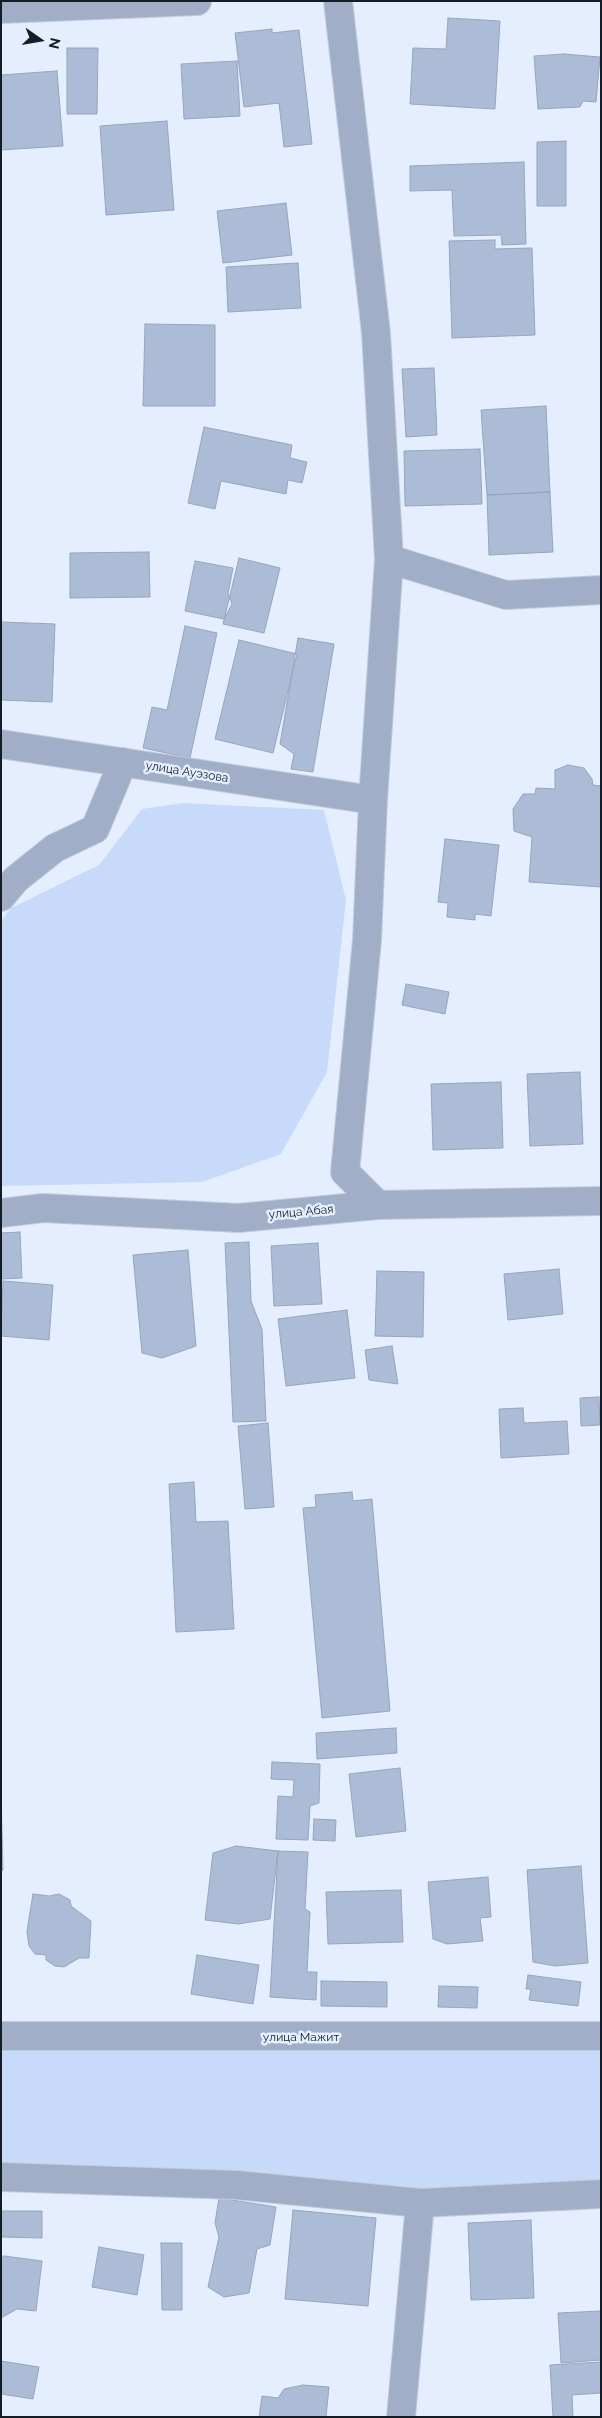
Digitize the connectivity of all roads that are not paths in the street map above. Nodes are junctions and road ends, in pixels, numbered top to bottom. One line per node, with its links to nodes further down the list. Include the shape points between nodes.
1 (197, 1): 3 (street)
2 (338, 1): 5 (street, via 376,333)
3 (146, 2): 4 (street)
4 (1, 9)
5 (389, 559): 6 (street, via 506,595); 9 (street)
6 (601, 590)
7 (1, 744): 8 (street, улица Ауэзова)
8 (122, 762): 9 (street, улица Ауэзова); 10 (street, via 94,829 55,848 16,879)
9 (373, 800): 12 (street, via 367,940 345,1172)
10 (1, 897)
11 (601, 1201): 12 (street, улица Абая)
12 (378, 1205): 13 (street, улица Абая, via 239,1218 44,1208)
13 (1, 1213)
14 (1, 2036): 15 (street, улица Мажит)
15 (601, 2036)
16 (1, 2177): 18 (street, via 236,2185)
17 (601, 2194): 18 (street)
18 (420, 2203): 19 (street)
19 (401, 2417)

